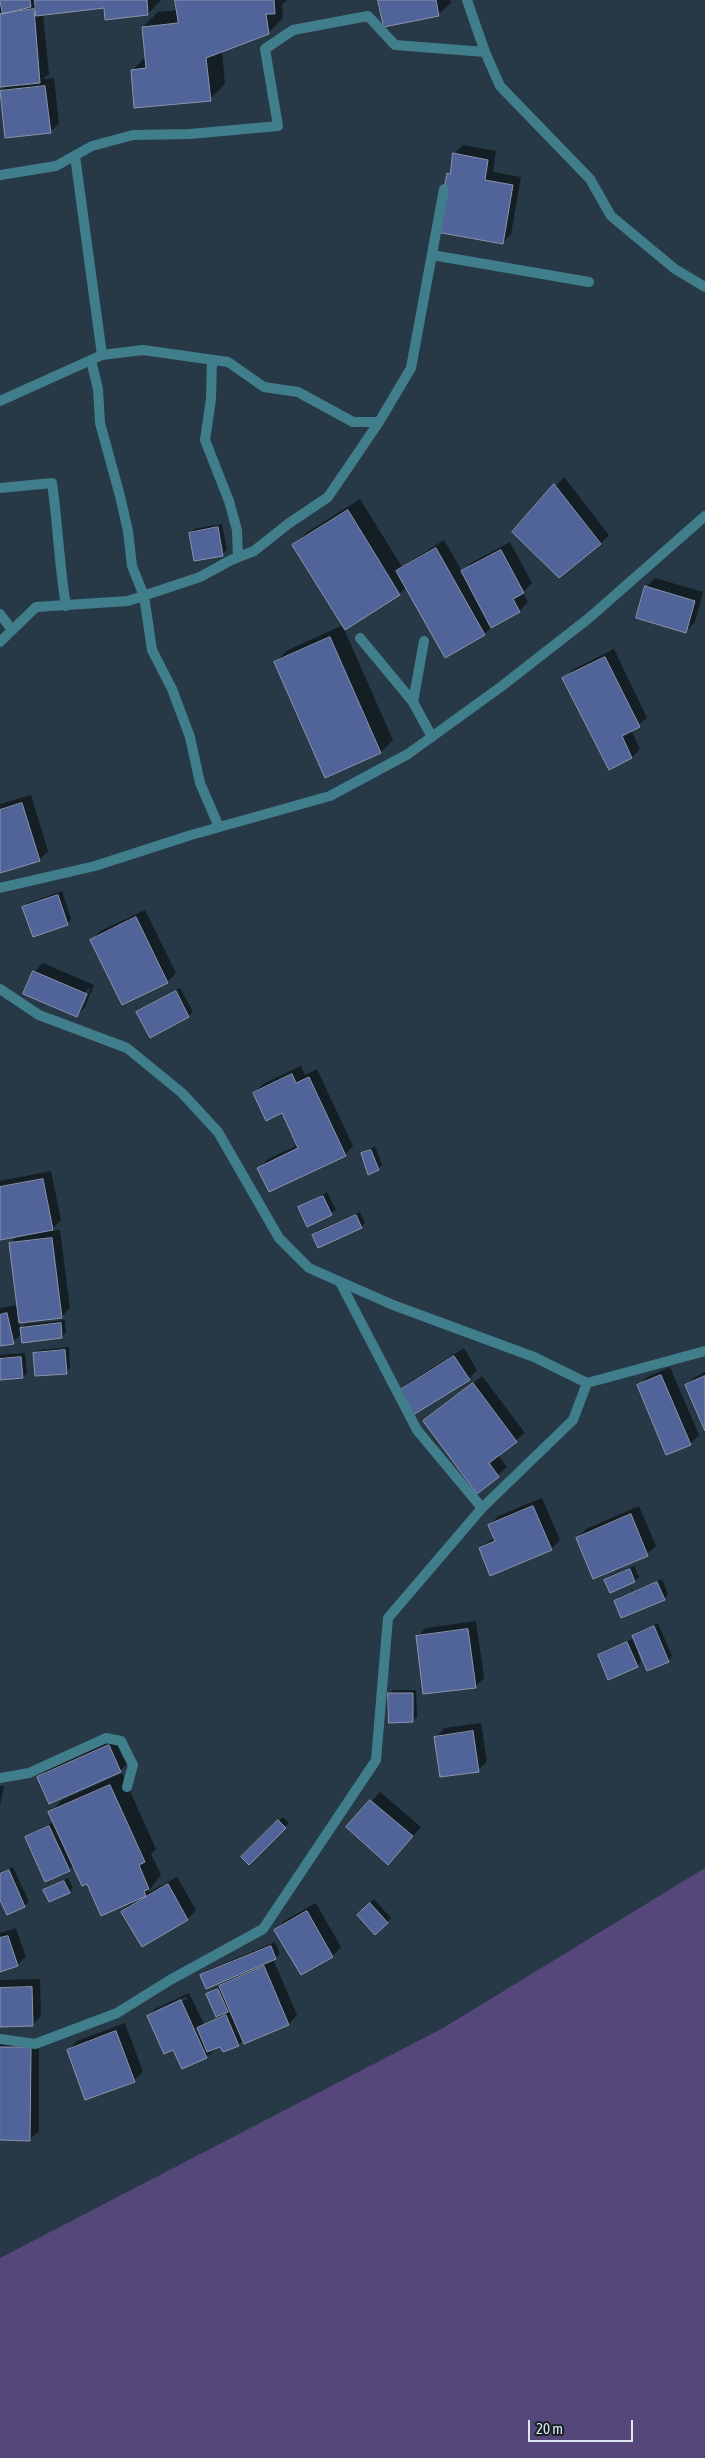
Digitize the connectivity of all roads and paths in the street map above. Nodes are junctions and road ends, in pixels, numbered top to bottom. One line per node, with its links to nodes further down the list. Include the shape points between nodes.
1 (468, 0): 2 (street)
2 (485, 52): 3 (street, via 395,45 368,16 293,30 265,49 278,126 190,134 133,135 92,146); 8 (street, via 500,86 590,179 611,216 675,269)
3 (75, 156): 4 (street, via 56,166); 9 (street)
4 (0, 175)
5 (444, 189): 6 (street)
6 (432, 255): 7 (street); 13 (street, via 411,368)
7 (589, 282)
8 (705, 287)
9 (102, 355): 10 (street); 11 (street, via 143,350)
10 (91, 360): 12 (street); 17 (street, via 98,389 100,423 124,514 132,566)
11 (212, 360): 13 (street, via 228,362 264,387 298,392 353,422); 16 (street, via 205,440 229,501 237,530)
12 (0, 401)
13 (379, 422): 16 (street, via 328,497 254,551)
14 (0, 488): 18 (street, via 52,483)
15 (705, 516): 25 (street, via 589,618)
16 (238, 557): 17 (street, via 200,577)
17 (144, 596): 18 (street, via 128,601); 26 (street, via 152,650 172,689 190,737 200,783)
18 (66, 606): 20 (street, via 36,607)
19 (0, 614): 20 (street)
20 (12, 630): 23 (street)
21 (360, 638): 24 (street)
22 (424, 641): 24 (street)
23 (0, 642)
24 (413, 702): 25 (street)
25 (432, 737): 26 (street, via 408,754 330,796)
26 (219, 827): 27 (street, via 95,866)
27 (0, 888)
28 (0, 989): 29 (street, via 39,1014 127,1048 182,1093 218,1132 279,1238 309,1268)
29 (340, 1282): 31 (street, via 534,1357); 32 (street, via 416,1430)
30 (705, 1352): 31 (street)
31 (586, 1383): 32 (street, via 573,1420)
32 (482, 1508): 35 (street, via 388,1618 376,1760 263,1929 117,2013 35,2044)
33 (0, 1778): 34 (street, via 29,1773 106,1738 121,1741 133,1765)
34 (127, 1787)
35 (0, 2039)

